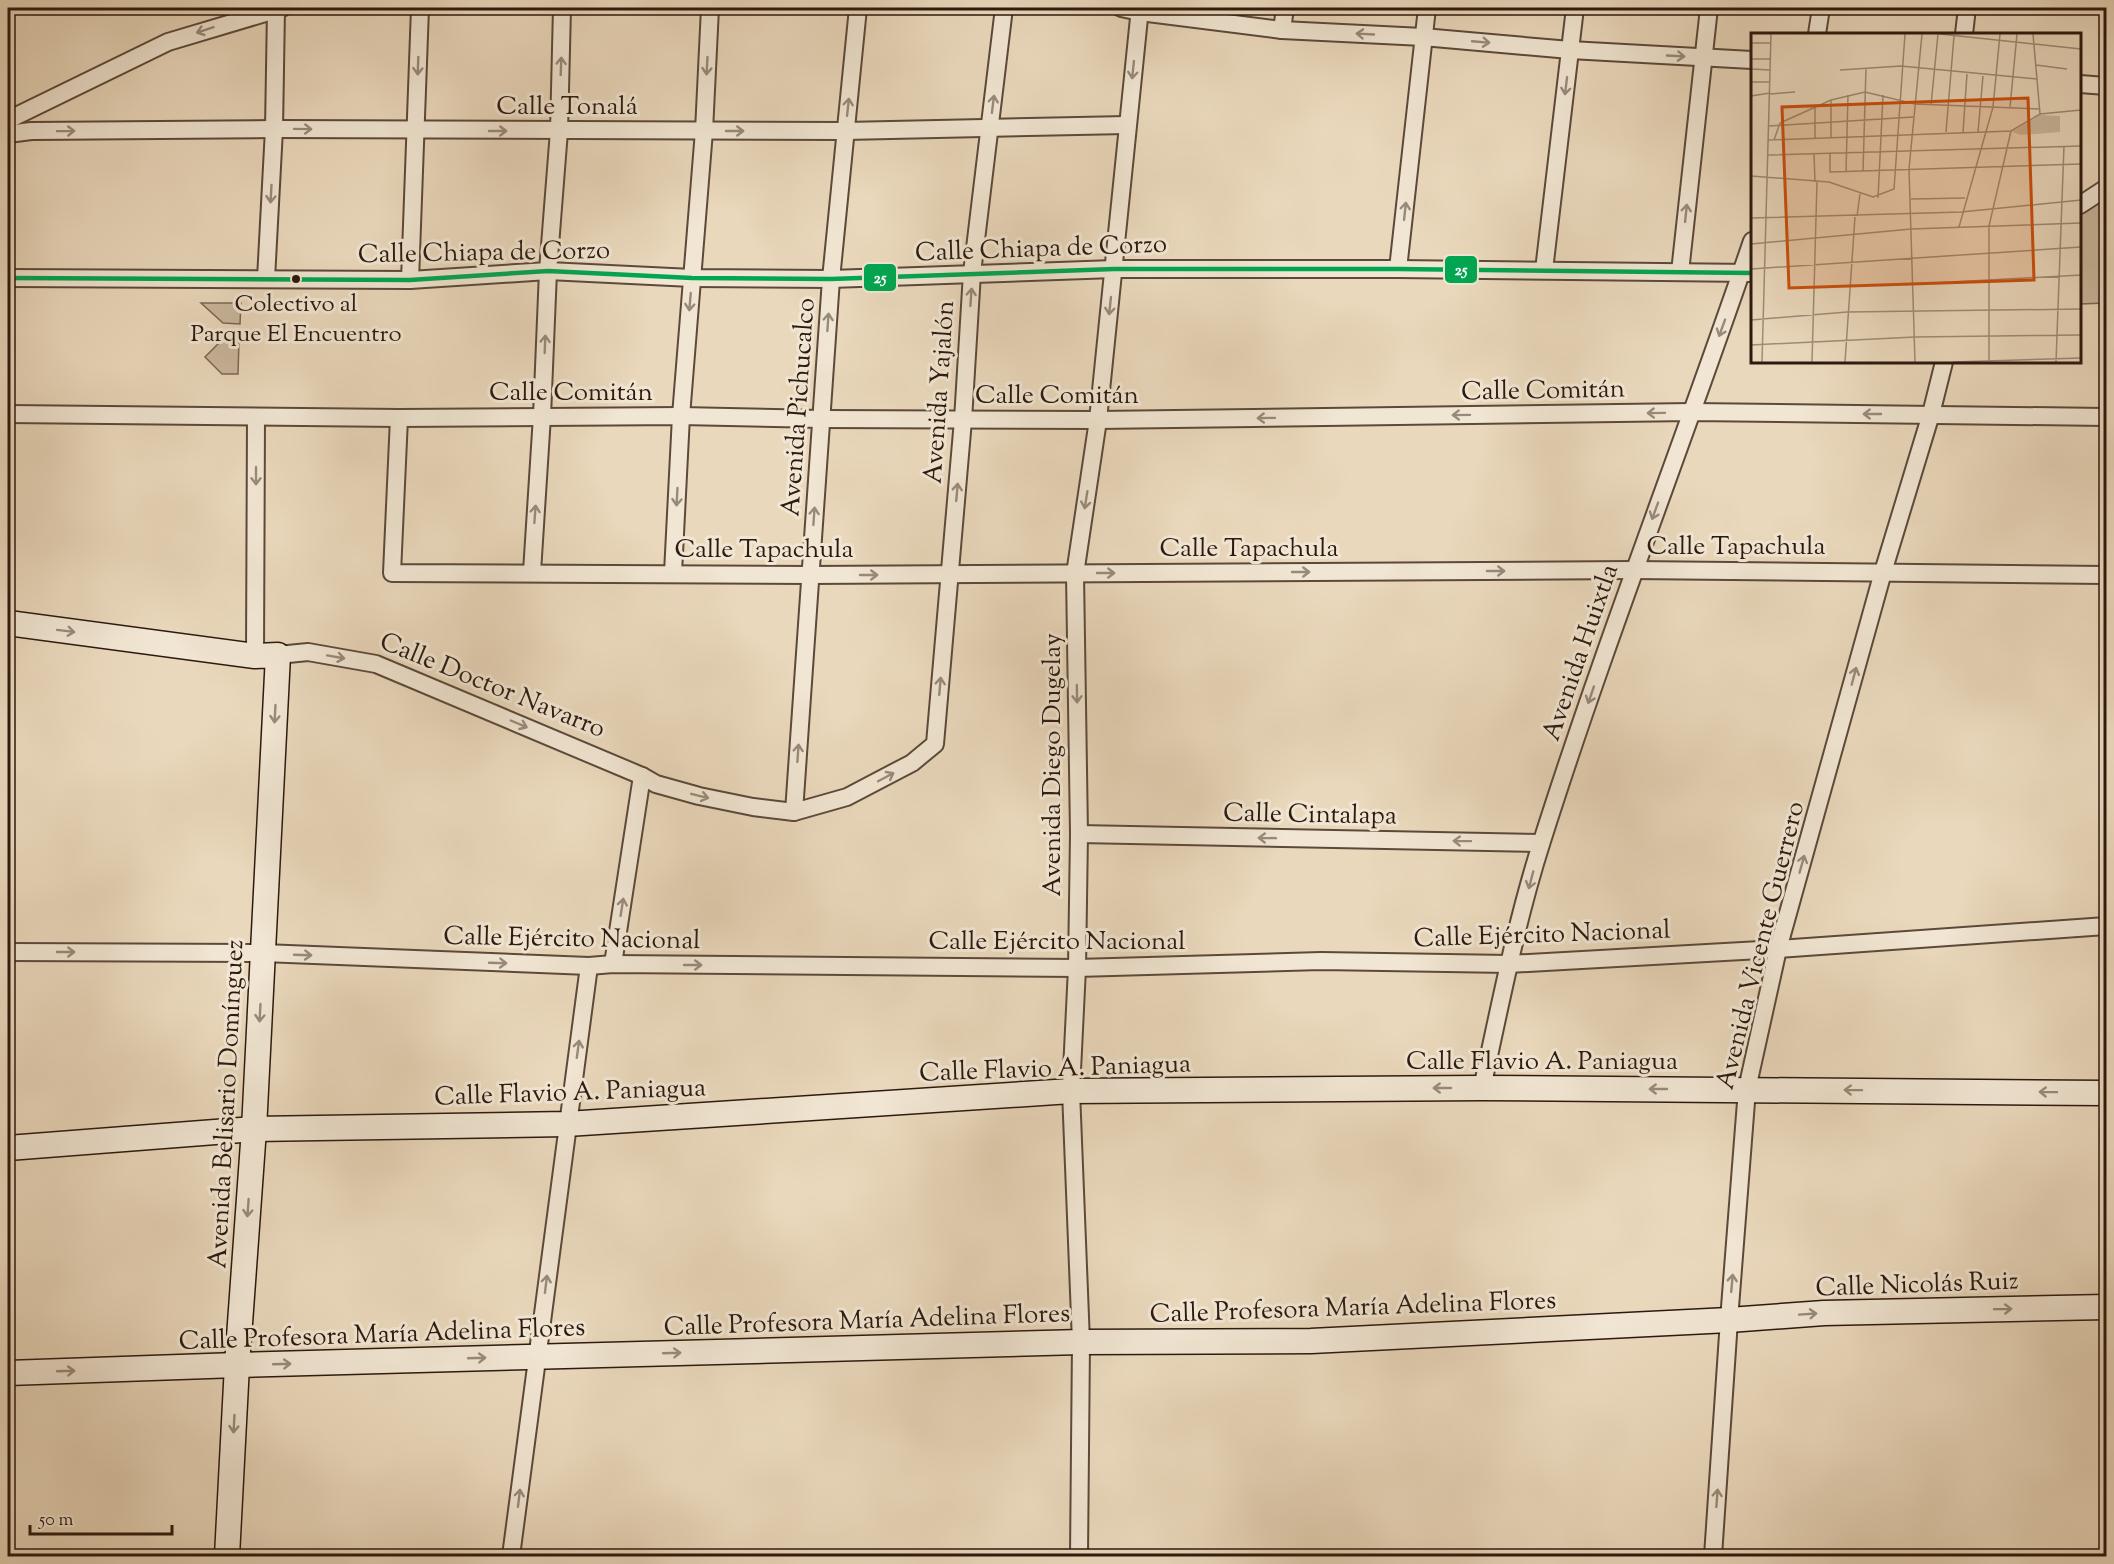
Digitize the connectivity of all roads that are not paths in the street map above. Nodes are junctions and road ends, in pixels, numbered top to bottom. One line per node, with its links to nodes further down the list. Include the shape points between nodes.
1 (279, 8): 24 (street, one-way to 24, via 168,42); 26 (street)
2 (420, 8): 28 (street, one-way to 28)
3 (562, 8): 29 (street, one-way to 3)
4 (710, 8): 30 (street, one-way to 30)
5 (858, 8): 31 (street, Avenida Pichucalco, one-way to 5)
6 (1004, 8): 27 (street, Avenida Yajalón, one-way to 6)
7 (1121, 8): 14 (street)
8 (1285, 8): 15 (street)
9 (1427, 8): 18 (street)
10 (1575, 8): 19 (street)
11 (1709, 8): 20 (street)
12 (1821, 8): 16 (street)
13 (1967, 8): 17 (street)
14 (1140, 10): 15 (street); 25 (street, Avenida Diego Dugelay, one-way to 25)
15 (1282, 30): 18 (street, one-way to 15)
16 (1817, 33)
17 (1964, 33)
18 (1423, 38): 19 (street, one-way to 19); 37 (street, one-way to 18)
19 (1570, 50): 20 (street, one-way to 20); 38 (street, one-way to 38)
20 (1704, 57): 21 (street); 40 (street, one-way to 20)
21 (1751, 60)
22 (2081, 84): 23 (street)
23 (2106, 86)
24 (8, 120)
25 (1127, 125): 27 (street, Calle Tonalá); 36 (street, Avenida Diego Dugelay)
26 (274, 129): 28 (street, Calle Tonalá, one-way to 28); 32 (street, Calle Tonalá, one-way to 26); 45 (street, one-way to 45)
27 (989, 130): 31 (street, Calle Tonalá); 41 (street, Avenida Yajalón)
28 (416, 131): 29 (street, Calle Tonalá, one-way to 29); 47 (street)
29 (559, 131): 30 (street, Calle Tonalá); 39 (street)
30 (704, 131): 31 (street, Calle Tonalá, one-way to 31); 44 (street)
31 (845, 131): 46 (street, Avenida Pichucalco)
32 (8, 134)
33 (2106, 188): 34 (street)
34 (2081, 204)
35 (1751, 247): 42 (street, Avenida Huixtla)
36 (1114, 268): 37 (street, Calle Chiapa de Corzo); 41 (street, Calle Chiapa de Corzo); 59 (street, Avenida Diego Dugelay, one-way to 59)
37 (1398, 269): 38 (street, Calle Chiapa de Corzo)
38 (1544, 270): 40 (street, Calle Chiapa de Corzo)
39 (548, 271): 44 (street, Calle Chiapa de Corzo); 47 (street, Calle Chiapa de Corzo); 52 (street, one-way to 39)
40 (1680, 272): 42 (street, Calle Chiapa de Corzo)
41 (972, 273): 46 (street, Calle Chiapa de Corzo); 58 (street, Avenida Yajalón, one-way to 41)
42 (1747, 273): 49 (street, Avenida Huixtla, one-way to 49)
43 (8, 278): 45 (street, Calle Chiapa de Corzo)
44 (692, 278): 46 (street, Calle Chiapa de Corzo); 53 (street, one-way to 53)
45 (266, 279): 47 (street, Calle Chiapa de Corzo)
46 (831, 279): 57 (street, Avenida Pichucalco, one-way to 46)
47 (410, 280)
48 (1944, 363): 51 (street, Avenida Vicente Guerrero)
49 (1692, 412): 51 (street, Calle Comitán, one-way to 49); 59 (street, Calle Comitán, one-way to 59); 60 (street, Avenida Huixtla, one-way to 60)
50 (8, 414): 54 (street, Calle Comitán)
51 (1931, 414): 55 (street, Calle Comitán); 62 (street, Avenida Vicente Guerrero)
52 (542, 416): 53 (street, Calle Comitán); 56 (street, Calle Comitán); 61 (street, one-way to 52)
53 (681, 416): 57 (street, Calle Comitán); 63 (street, one-way to 63)
54 (256, 417): 56 (street, Calle Comitán); 69 (street, one-way to 69)
55 (2106, 417)
56 (399, 418): 61 (street, Calle Tapachula, via 392,573)
57 (821, 419): 58 (street, Calle Comitán); 66 (street, Avenida Pichucalco, one-way to 57)
58 (963, 420): 59 (street, Calle Comitán); 64 (street, Avenida Yajalón, one-way to 58)
59 (1098, 420): 65 (street, Avenida Diego Dugelay, one-way to 65)
60 (1634, 570): 62 (street, Calle Tapachula); 65 (street, Calle Tapachula, one-way to 60); 74 (street, Avenida Huixtla, one-way to 74)
61 (532, 572): 63 (street, Calle Tapachula)
62 (1883, 572): 67 (street, Calle Tapachula); 76 (street, Avenida Vicente Guerrero, one-way to 62)
63 (673, 573): 66 (street, Calle Tapachula)
64 (950, 574): 65 (street, Calle Tapachula); 66 (street, Calle Tapachula, one-way to 64); 70 (street, Avenida Yajalón, one-way to 64)
65 (1075, 574): 73 (street, Avenida Diego Dugelay, one-way to 73)
66 (810, 575): 72 (street, Avenida Pichucalco, one-way to 66)
67 (2106, 576)
68 (8, 623): 69 (street, Calle Doctor Navarro, one-way to 69)
69 (267, 655): 71 (street, Calle Doctor Navarro, one-way to 71, via 308,652 376,664); 78 (street, Avenida Belisario Domínguez, one-way to 78)
70 (934, 744): 72 (street, Calle Doctor Navarro, one-way to 70, via 847,797 912,763)
71 (642, 776): 72 (street, Calle Doctor Navarro, one-way to 72, via 699,796); 79 (street, one-way to 71)
72 (794, 812)
73 (1079, 834): 74 (street, Calle Cintalapa, one-way to 73); 82 (street, Avenida Diego Dugelay)
74 (1541, 843): 80 (street, Avenida Huixtla, one-way to 80)
75 (2106, 926): 76 (street, Calle Ejército Nacional)
76 (1778, 949): 80 (street, Calle Ejército Nacional); 84 (street, Avenida Vicente Guerrero)
77 (8, 952): 78 (street, Calle Ejército Nacional, one-way to 78)
78 (263, 953): 81 (street, Calle Ejército Nacional, one-way to 81); 88 (street, Avenida Belisario Domínguez, one-way to 88)
79 (613, 964): 81 (street, Calle Ejército Nacional); 82 (street, Calle Ejército Nacional, one-way to 82)
80 (1509, 964): 82 (street, Calle Ejército Nacional, via 1322,962); 83 (street, Avenida Huixtla)
81 (589, 966): 87 (street, one-way to 81)
82 (1077, 968): 85 (street, Avenida Diego Dugelay)
83 (1482, 1088): 84 (street, Calle Flavio A. Paniagua, one-way to 83); 85 (street, Calle Flavio A. Paniagua, one-way to 85)
84 (1747, 1089): 86 (street, Calle Flavio A. Paniagua, one-way to 84); 91 (street, Avenida Vicente Guerrero, one-way to 84)
85 (1071, 1091): 87 (street, Calle Flavio A. Paniagua); 92 (street, Avenida Diego Dugelay)
86 (2106, 1093)
87 (567, 1124): 88 (street, Calle Flavio A. Paniagua); 93 (street, one-way to 87)
88 (254, 1129): 89 (street, Calle Flavio A. Paniagua); 94 (street, Avenida Belisario Domínguez, one-way to 94)
89 (8, 1148)
90 (2106, 1307): 91 (street, Calle Nicolás Ruiz, one-way to 90, via 1824,1313)
91 (1729, 1320): 92 (street, Calle Profesora María Adelina Flores, via 1311,1341); 99 (street, Avenida Vicente Guerrero, one-way to 91)
92 (1082, 1342): 93 (street, Calle Profesora María Adelina Flores, one-way to 92); 98 (street, Avenida Diego Dugelay)
93 (537, 1357): 94 (street, Calle Profesora María Adelina Flores, one-way to 93); 97 (street, one-way to 93)
94 (237, 1365): 95 (street, Calle Profesora María Adelina Flores, one-way to 94); 96 (street, Avenida Belisario Domínguez, one-way to 96)
95 (8, 1374)
96 (227, 1557)
97 (512, 1557)
98 (1079, 1557)
99 (1713, 1557)

